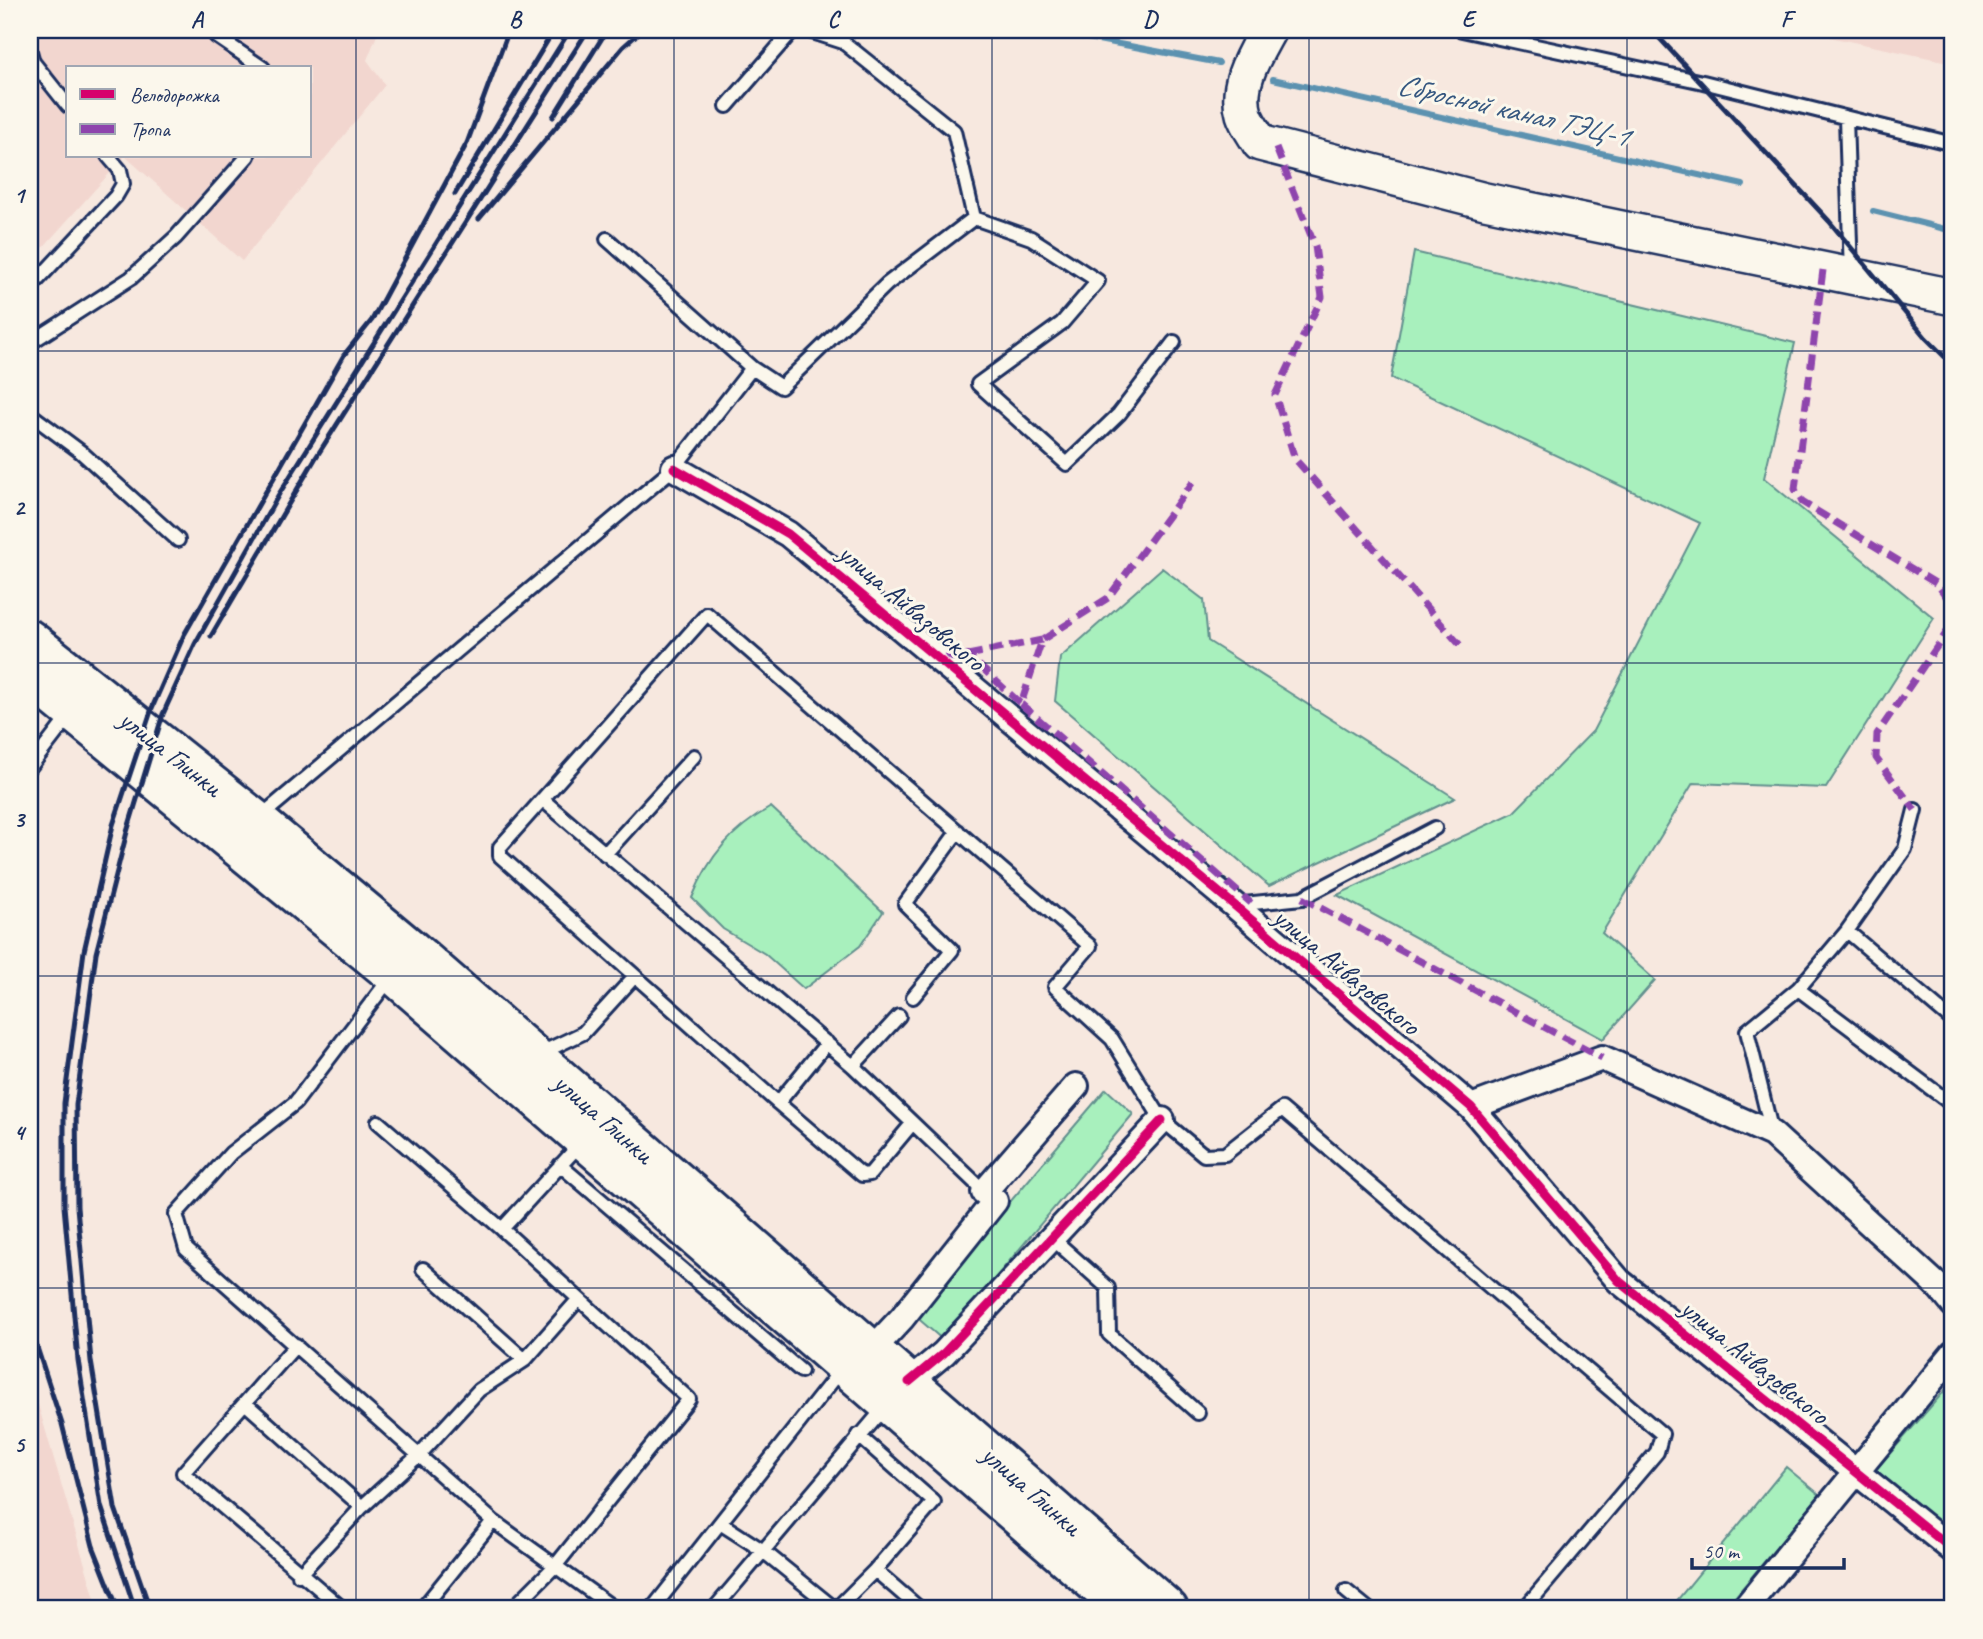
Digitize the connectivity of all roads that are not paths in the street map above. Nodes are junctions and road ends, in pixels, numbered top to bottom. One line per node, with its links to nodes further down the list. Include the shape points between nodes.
1 (213, 30): 7 (lane)
2 (793, 30): 9 (lane)
3 (806, 30): 14 (lane, via 843,42 954,131)
4 (1268, 30): 16 (main road, via 1242,90 1244,114 1260,144 1485,201)
5 (1462, 30): 10 (lane)
6 (30, 51): 8 (lane, via 33,62)
7 (260, 66)
8 (66, 103)
9 (727, 106)
10 (1846, 118): 11 (lane); 16 (lane)
11 (1953, 144)
12 (110, 158): 17 (lane, via 120,170 122,184 116,196)
13 (246, 158): 20 (lane, via 176,237 131,278)
14 (974, 218): 19 (lane, via 1031,238 1098,281 1062,323 978,384 1067,464 1119,414); 21 (lane, via 887,284 781,387)
15 (607, 239): 21 (lane)
16 (1851, 275): 18 (main road)
17 (30, 288)
18 (1953, 298)
19 (1174, 342)
20 (30, 343)
21 (752, 368): 23 (lane)
22 (30, 414): 24 (lane, via 81,452)
23 (674, 468): 34 (lane); 36 (street, улица Айвазовского, via 788,534)
24 (178, 540)
25 (30, 640): 27 (highway, улица Глинки)
26 (30, 677): 27 (highway, улица Глинки)
27 (81, 701): 29 (lane); 34 (highway, улица Глинки)
28 (694, 756): 35 (lane)
29 (30, 767)
30 (543, 800): 33 (lane, via 707,614); 35 (lane); 39 (lane, via 500,847 500,856)
31 (1914, 810): 37 (lane, via 1905,849)
32 (1435, 828): 36 (lane, via 1302,898)
33 (958, 831): 41 (lane, via 905,904 952,950); 51 (lane, via 1090,946 1055,987 1112,1039)
34 (246, 832): 38 (highway, улица Глинки); 45 (highway, улица Глинки, via 424,960)
35 (606, 854): 44 (lane)
36 (1234, 905): 50 (street, улица Айвазовского)
37 (1847, 930): 40 (lane); 43 (lane)
38 (393, 974): 55 (highway, улица Глинки); 62 (lane, via 295,1102 230,1153 176,1214 186,1249)
39 (635, 976): 45 (lane, via 583,1032); 48 (lane)
40 (1798, 989): 49 (lane); 54 (lane, via 1747,1031)
41 (913, 997)
42 (898, 1016): 46 (lane)
43 (1953, 1021)
44 (827, 1044): 46 (lane); 48 (lane)
45 (533, 1057): 55 (highway, улица Глинки)
46 (853, 1066): 53 (lane)
47 (1076, 1086): 56 (street)
48 (778, 1102): 53 (lane, via 862,1175 870,1174)
49 (1953, 1105)
50 (1471, 1107): 54 (street, via 1602,1058); 72 (street, улица Айвазовского, via 1619,1282)
51 (1162, 1120): 58 (street); 93 (lane, via 1205,1155 1226,1154 1282,1108 1662,1434 1657,1452)
52 (377, 1122): 57 (lane)
53 (911, 1125): 56 (lane)
54 (1772, 1134): 61 (street)
55 (583, 1141): 57 (lane); 64 (highway, улица Глинки); 66 (lane)
56 (989, 1196): 64 (street, via 902,1318)
57 (502, 1229): 60 (lane)
58 (1053, 1239): 67 (street, via 944,1353); 69 (lane, via 1108,1288 1109,1334)
59 (423, 1269): 65 (lane)
60 (579, 1300): 65 (lane); 78 (lane, via 689,1399)
61 (1953, 1304)
62 (296, 1345): 68 (lane); 71 (lane)
63 (1953, 1354): 72 (street)
64 (859, 1357): 67 (highway, улица Глинки); 75 (lane)
65 (524, 1360): 71 (lane, via 479,1390)
66 (801, 1371)
67 (899, 1392): 70 (lane); 82 (highway, улица Глинки); 91 (highway, улица Глинки)
68 (245, 1404): 73 (lane); 80 (lane, via 183,1473)
69 (1198, 1413)
70 (858, 1435): 76 (lane); 79 (lane, via 934,1502)
71 (420, 1454): 73 (lane); 74 (lane)
72 (1856, 1471): 77 (street, улица Айвазовского); 94 (street)
73 (362, 1507): 80 (lane)
74 (493, 1521): 78 (lane); 84 (lane)
75 (720, 1522): 76 (lane); 87 (lane)
76 (762, 1550): 88 (lane); 89 (lane)
77 (1953, 1550)
78 (556, 1565): 85 (lane); 86 (lane)
79 (875, 1570): 89 (lane); 90 (lane)
80 (299, 1575): 83 (lane)
81 (1346, 1591): 92 (lane)
82 (1111, 1605)
83 (343, 1609)
84 (422, 1609)
85 (512, 1609)
86 (615, 1609)
87 (652, 1609)
88 (714, 1609)
89 (836, 1609)
90 (920, 1609)
91 (1168, 1609)
92 (1368, 1609)
93 (1524, 1609)
94 (1744, 1609)

